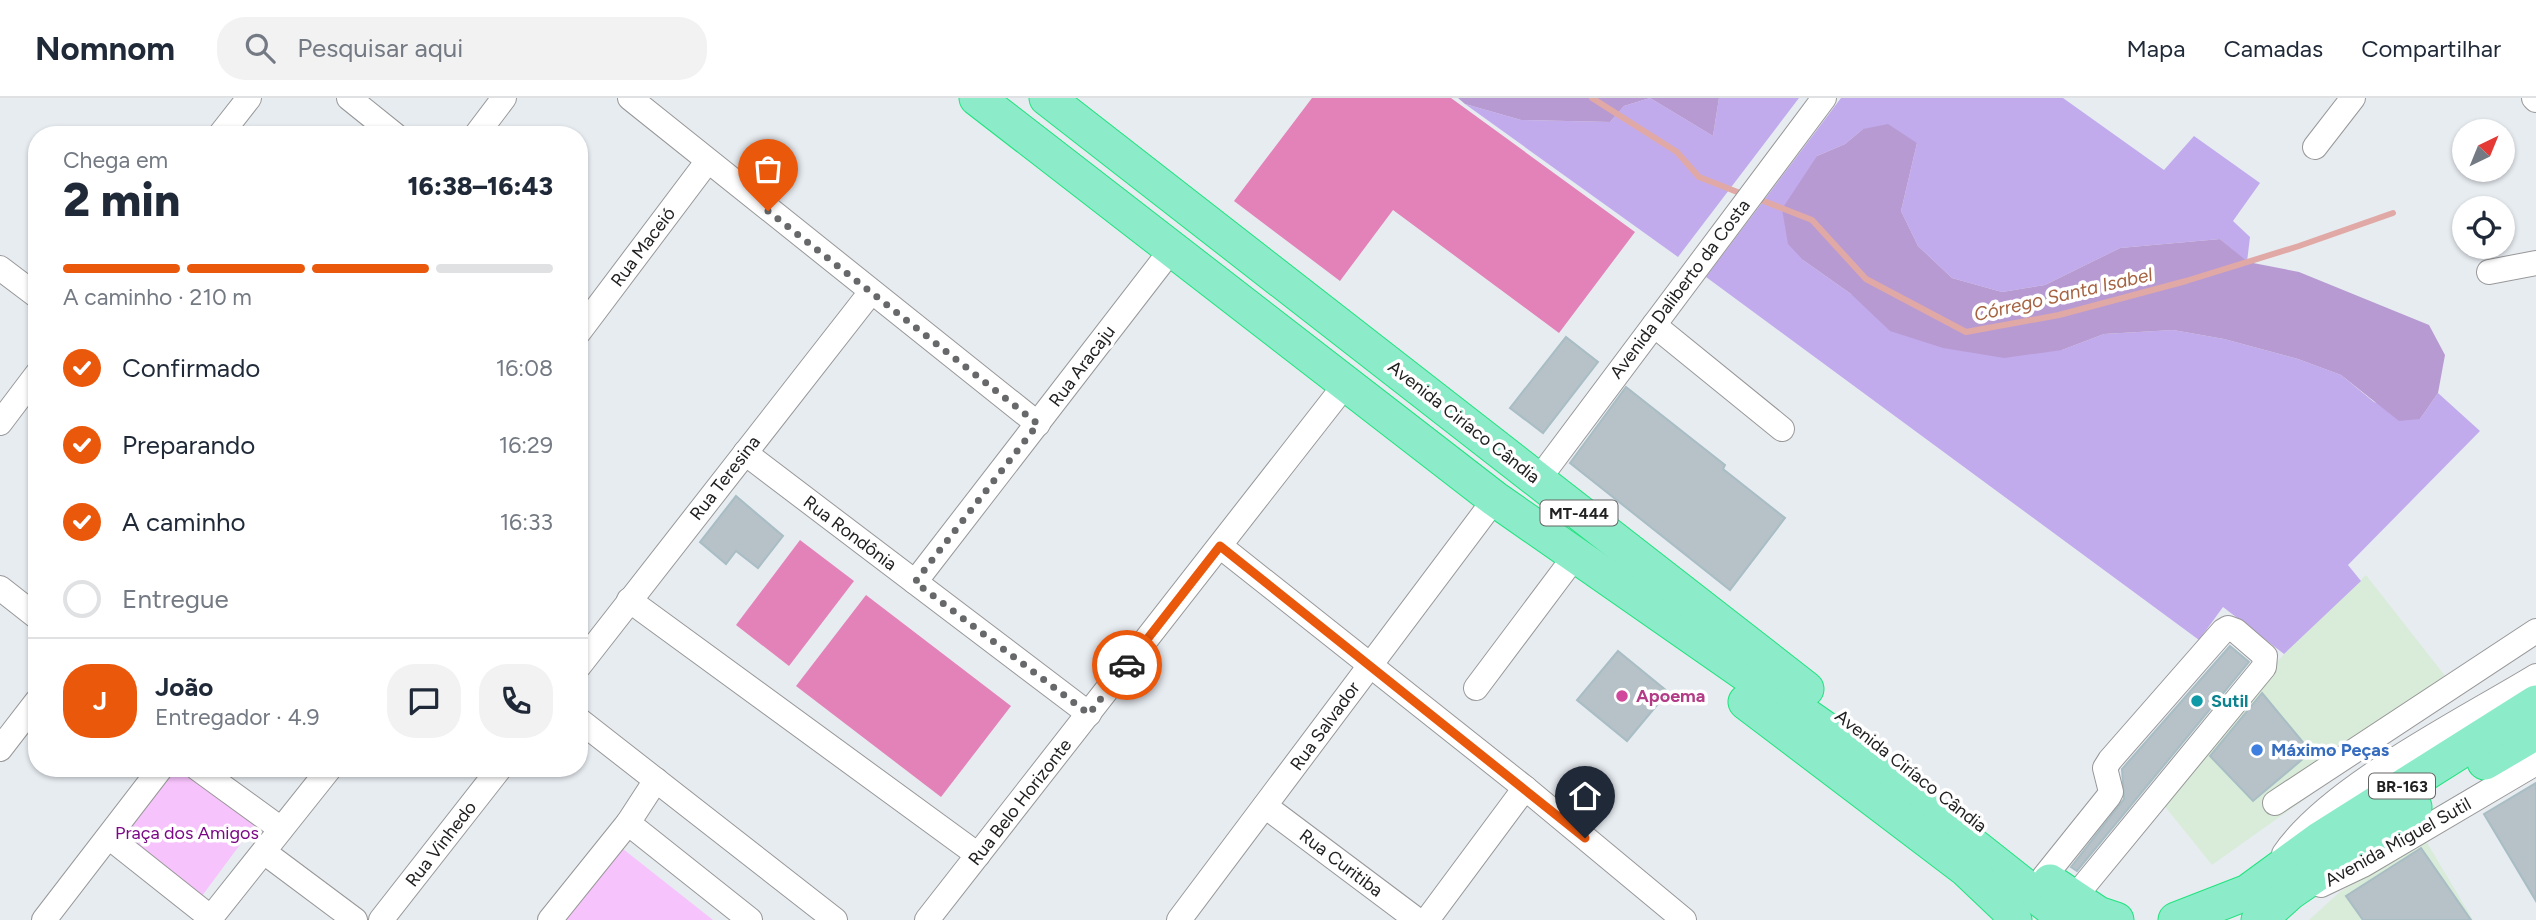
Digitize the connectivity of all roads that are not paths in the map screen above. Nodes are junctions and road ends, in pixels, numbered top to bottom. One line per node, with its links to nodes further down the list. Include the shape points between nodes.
1 (249, 98): 9 (street)
2 (349, 98): 10 (street)
3 (504, 98): 11 (street)
4 (977, 98): 14 (highway, MT-444)
5 (1046, 98): 28 (highway, Avenida Ciríaco Cândia / MT-444)
6 (1824, 98): 21 (street, Avenida Daliberto da Costa)
7 (2353, 98): 12 (street)
8 (635, 99): 13 (street)
9 (227, 126)
10 (385, 126)
11 (483, 126)
12 (2315, 147)
13 (707, 162): 19 (street); 20 (street, Rua Maceió)
14 (1172, 249): 22 (highway, MT-444); 25 (street, Rua Aracaju)
15 (2536, 263): 17 (street)
16 (0, 268): 18 (street)
17 (2489, 272)
18 (28, 289)
19 (871, 292): 25 (street); 27 (street, Rua Teresina)
20 (588, 320)
21 (1654, 325): 26 (street); 28 (street, Avenida Daliberto da Costa)
22 (1345, 385): 29 (highway, MT-444); 31 (street, Rua Belo Horizonte)
23 (28, 386): 24 (street)
24 (0, 423)
25 (1038, 424): 33 (street, Rua Aracaju)
26 (1782, 429)
27 (745, 453): 33 (street, Rua Rondônia); 35 (street, Rua Teresina)
28 (1538, 480): 62 (highway, Avenida Ciríaco Cândia / MT-444)
29 (1495, 499): 30 (highway, MT-444); 39 (street, Rua Salvador)
30 (1530, 523): 32 (highway, MT-444); 64 (highway, via 1832,734)
31 (1220, 546): 39 (street); 44 (street, Rua Belo Horizonte)
32 (1572, 560): 41 (street); 77 (highway, MT-444, via 1630,613 1966,869)
33 (915, 582): 44 (street, Rua Rondônia)
34 (0, 588): 36 (street)
35 (629, 600): 38 (street, Rua Teresina); 61 (street)
36 (28, 610)
37 (2536, 631): 55 (street)
38 (588, 654)
39 (1369, 666): 54 (street); 56 (street, Rua Salvador)
40 (2536, 676): 63 (street, via 2334,803 2305,828)
41 (1476, 688)
42 (2536, 703): 63 (highway, BR-163, via 2329,833)
43 (28, 712): 47 (street)
44 (1089, 714): 61 (street, Rua Belo Horizonte)
45 (588, 727): 53 (street)
46 (2536, 732): 63 (highway, BR-163)
47 (0, 748)
48 (2536, 763): 63 (street, Avenida Miguel Sutil, via 2363,865 2323,884)
49 (153, 777): 59 (street)
50 (209, 777): 58 (street)
51 (323, 777): 58 (street)
52 (493, 777): 65 (street, Rua Vinhedo)
53 (656, 780): 57 (street); 71 (street)
54 (1525, 788): 75 (street); 76 (street)
55 (2275, 803)
56 (1265, 806): 73 (street, Rua Salvador); 74 (street, Rua Curitiba)
57 (628, 822): 69 (street); 70 (street)
58 (281, 829): 60 (street)
59 (109, 837): 66 (street); 67 (street)
60 (264, 852): 66 (street); 68 (street)
61 (978, 855): 72 (street, Rua Belo Horizonte)
62 (2044, 877): 64 (highway, Avenida Ciríaco Cândia / MT-444); 64 (street, via 2109,796 2105,768 2109,760 2223,631 2236,631 2265,656 2264,667)
63 (2266, 899): 79 (highway)
64 (2070, 910): 78 (highway, Avenida Ciríaco Cândia / MT-444)
65 (388, 918)
66 (210, 919)
67 (44, 920)
68 (355, 920)
69 (550, 920)
70 (750, 920)
71 (835, 920)
72 (928, 920)
73 (1179, 920)
74 (1417, 920)
75 (1427, 920)
76 (1684, 920)
77 (2014, 920)
78 (2116, 920)
79 (2176, 920)

